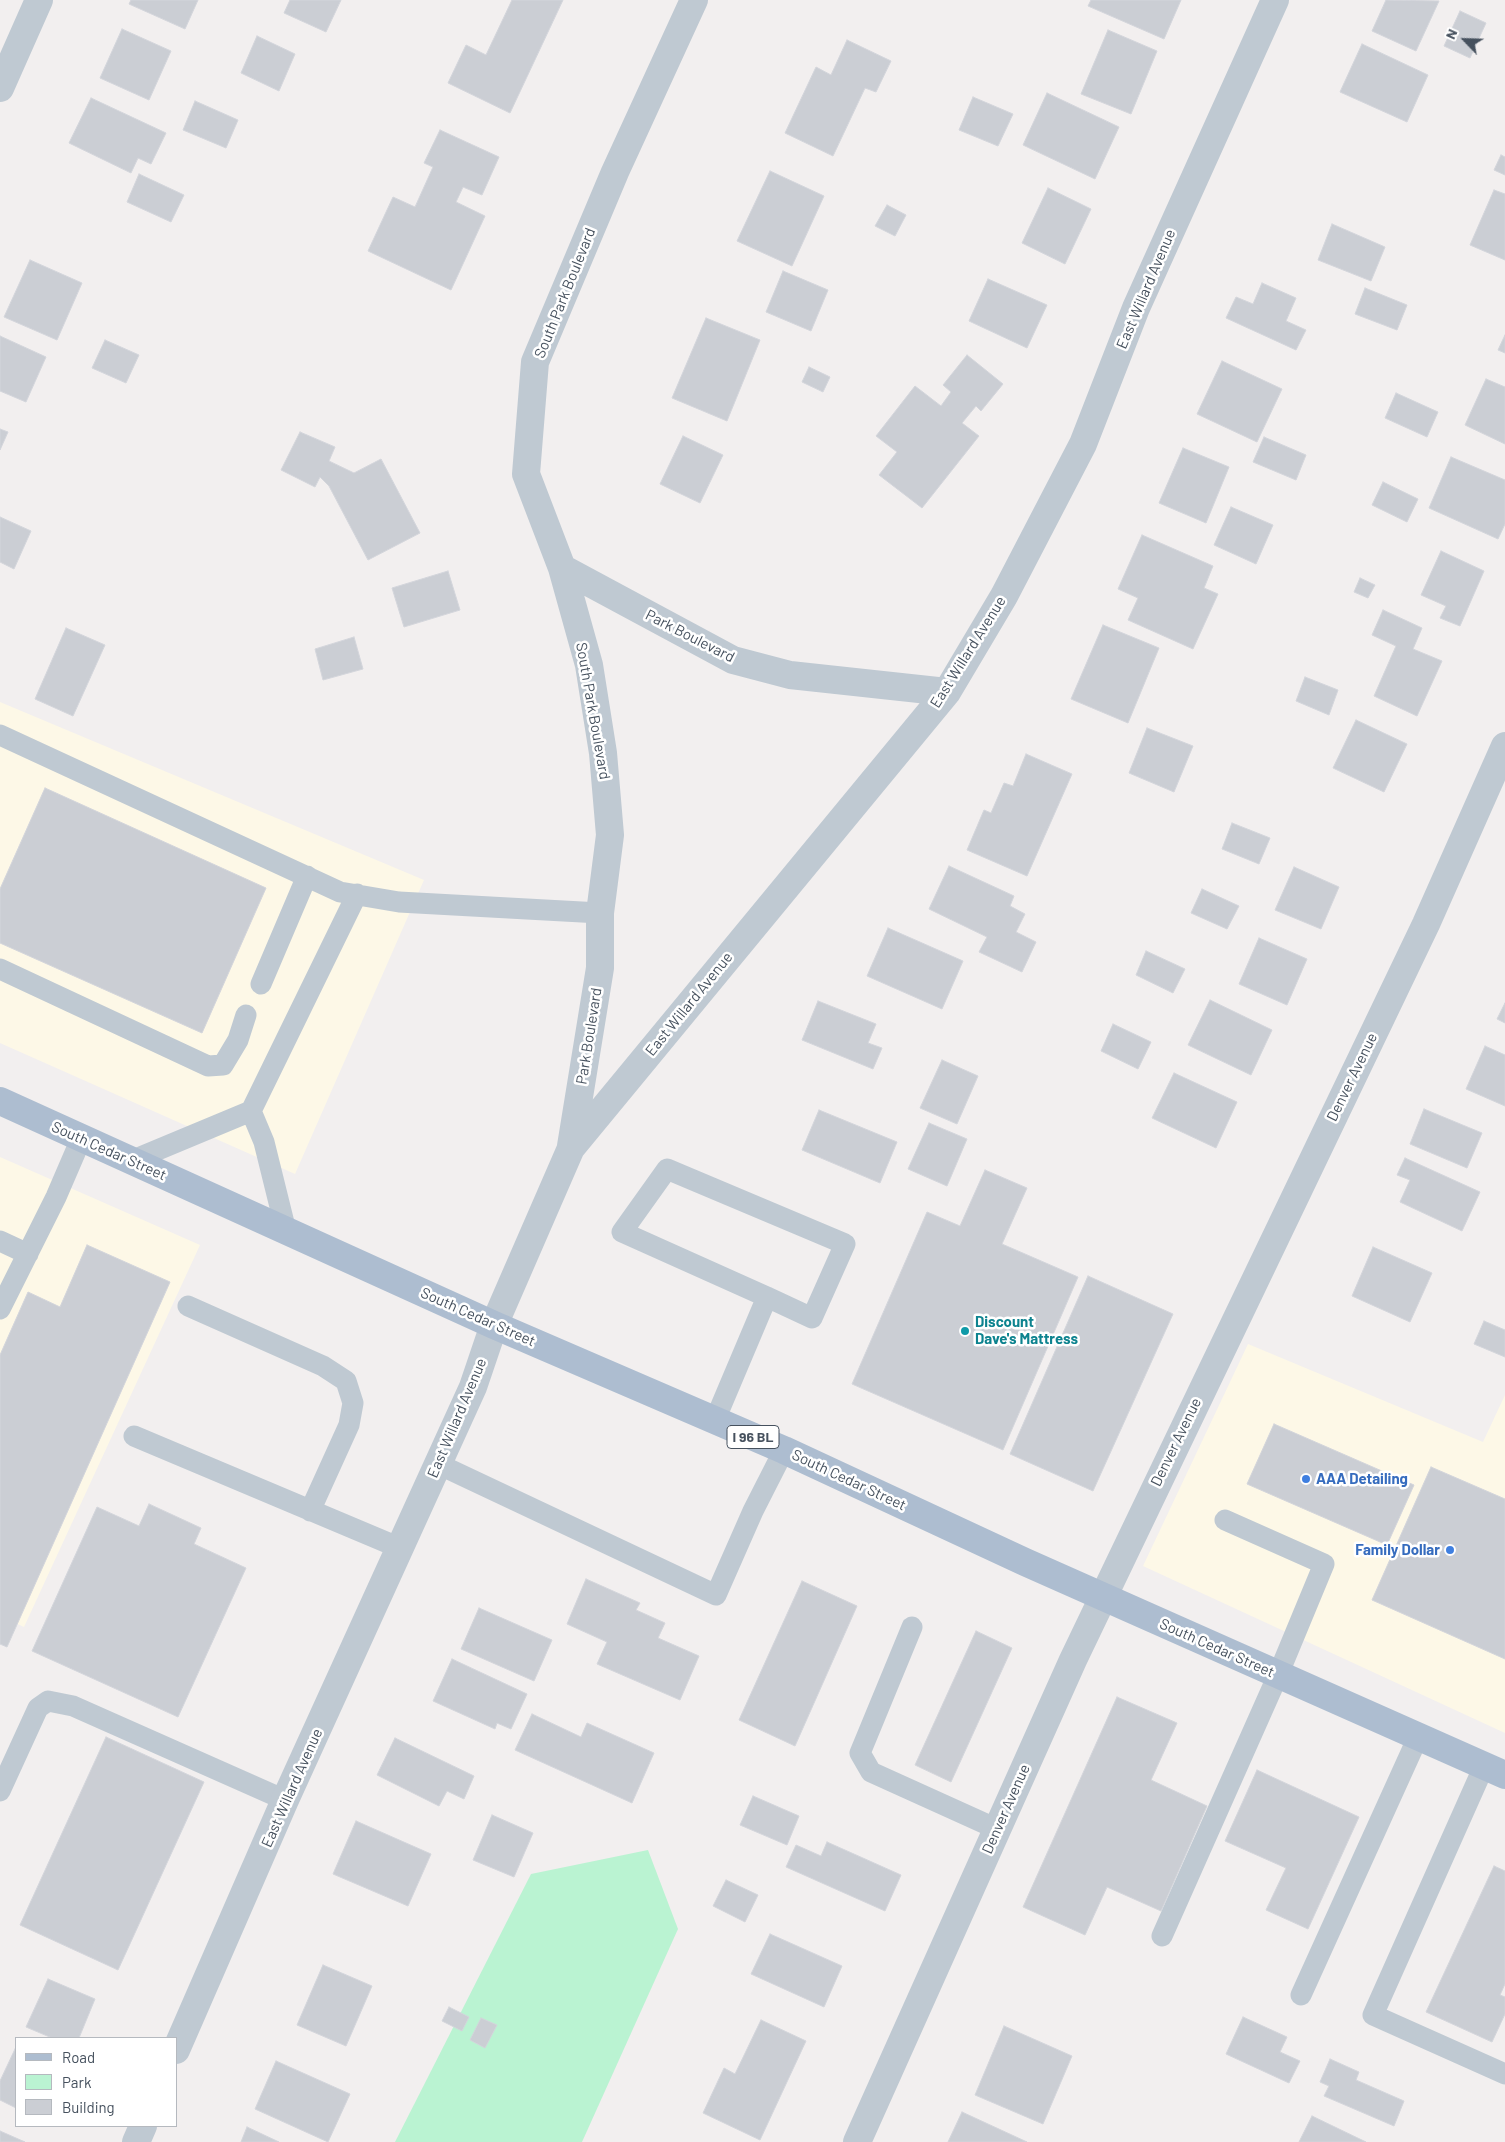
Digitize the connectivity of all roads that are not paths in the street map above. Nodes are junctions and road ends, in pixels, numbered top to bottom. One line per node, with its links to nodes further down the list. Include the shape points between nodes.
1 (40, 0): 4 (street)
2 (694, 0): 5 (street, South Park Boulevard, via 615,172 536,362 526,474)
3 (1275, 0): 6 (street, East Willard Avenue, via 1136,308 1082,444 1004,596)
4 (0, 88)
5 (562, 568): 6 (street, Park Boulevard, via 733,660 790,675); 9 (street, South Park Boulevard, via 588,665 603,753)
6 (946, 692): 19 (street, East Willard Avenue)
7 (0, 735): 10 (lane)
8 (1505, 746): 35 (street, Denver Avenue, via 1422,933)
9 (610, 834): 12 (street, Park Boulevard)
10 (307, 876): 11 (lane, via 340,892); 14 (lane)
11 (357, 894): 12 (lane, via 400,902); 17 (lane)
12 (600, 913): 19 (street, Park Boulevard, via 600,968)
13 (0, 969): 15 (lane, via 208,1066 223,1065 238,1040)
14 (261, 984)
15 (246, 1015)
16 (0, 1101): 18 (main road, South Cedar Street / I 96 BL)
17 (251, 1111): 20 (lane); 21 (lane, via 264,1142)
18 (81, 1139): 20 (main road, South Cedar Street / I 96 BL); 23 (lane)
19 (571, 1148): 27 (street, East Willard Avenue)
20 (130, 1161): 21 (main road, South Cedar Street / I 96 BL)
21 (286, 1231): 27 (main road, South Cedar Street / I 96 BL)
22 (0, 1241): 23 (lane)
23 (28, 1254): 26 (lane)
24 (767, 1297): 24 (lane, via 812,1318 845,1244 668,1169 622,1232); 28 (lane)
25 (188, 1306): 32 (lane, via 322,1366 346,1381 353,1403 348,1425)
26 (0, 1309)
27 (494, 1325): 28 (main road, South Cedar Street / I 96 BL); 31 (street, East Willard Avenue, via 473,1387)
28 (715, 1420): 30 (main road, South Cedar Street / I 96 BL)
29 (134, 1436): 32 (lane)
30 (784, 1450): 31 (lane, via 716,1595); 35 (main road, South Cedar Street / I 96 BL)
31 (438, 1464): 34 (street, East Willard Avenue)
32 (310, 1511): 34 (lane)
33 (1225, 1520): 37 (lane, via 1324,1564)
34 (400, 1548): 41 (street, East Willard Avenue)
35 (1103, 1596): 37 (main road, South Cedar Street / I 96 BL); 42 (street, Denver Avenue)
36 (912, 1627): 42 (lane, via 860,1753 871,1772)
37 (1278, 1675): 38 (main road, South Cedar Street / I 96 BL); 43 (lane)
38 (1418, 1737): 39 (main road, South Cedar Street / I 96 BL); 44 (lane)
39 (1495, 1770): 46 (lane, via 1373,2015)
40 (0, 1791): 41 (lane, via 38,1708 48,1701 74,1706)
41 (285, 1800): 45 (street, East Willard Avenue)
42 (998, 1829): 49 (street, Denver Avenue)
43 (1162, 1936)
44 (1301, 1995)
45 (178, 2045)
46 (1505, 2074)
47 (143, 2127): 48 (street)
48 (136, 2142)
49 (857, 2142)

